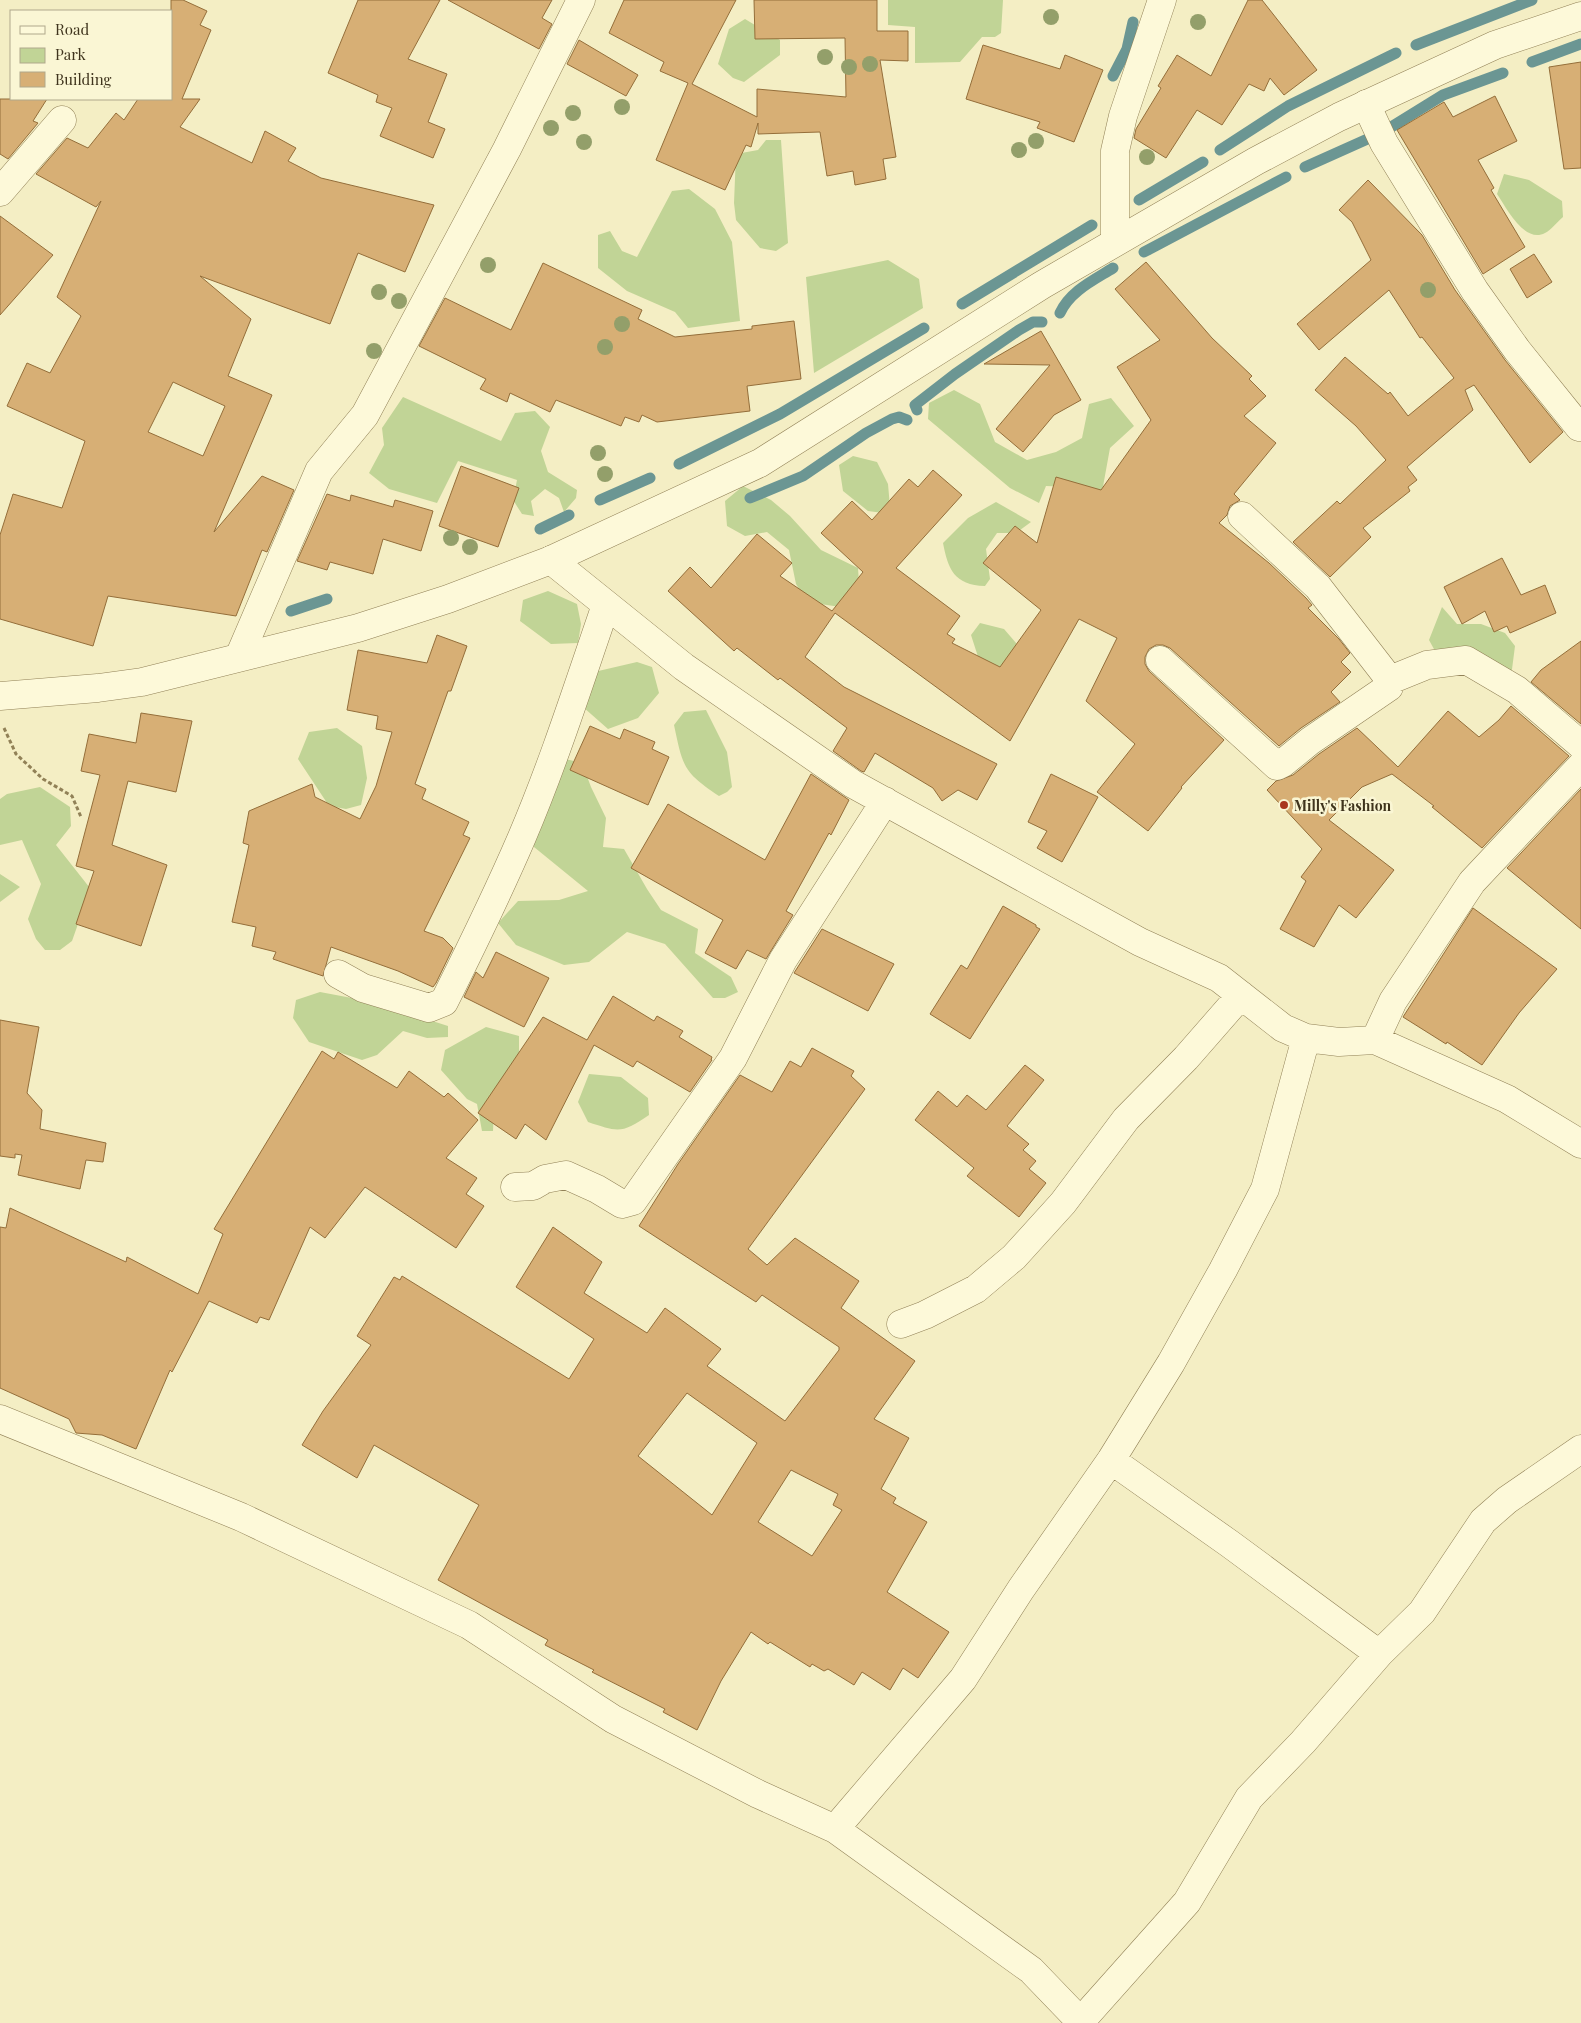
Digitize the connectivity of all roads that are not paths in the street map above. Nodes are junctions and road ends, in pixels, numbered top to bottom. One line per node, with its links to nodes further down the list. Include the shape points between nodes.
1 (581, 0): 12 (street, via 507,149 365,416 319,471)
2 (1162, 0): 7 (street, via 1123,116 1115,151)
3 (1581, 16): 4 (street, via 1495,45)
4 (1366, 104): 7 (street, via 1256,161); 8 (street, via 1384,143 1476,292 1517,350)
5 (62, 120): 6 (street)
6 (0, 192)
7 (1115, 241): 10 (street, via 760,463)
8 (1579, 427)
9 (1242, 516): 14 (street, via 1318,587)
10 (551, 560): 11 (street); 12 (street, via 448,599 358,628)
11 (606, 605): 18 (street, via 684,668 853,784); 19 (street, via 563,732 522,836 444,1002 429,1008 363,988)
12 (239, 658): 15 (street, via 142,682)
13 (1160, 660): 14 (street, via 1276,766 1388,687)
14 (1390, 680): 16 (street, via 1427,665 1466,660 1517,690)
15 (0, 696)
16 (1581, 745)
17 (1581, 766): 22 (street, via 1472,882 1393,1001)
18 (885, 802): 20 (street, via 1140,942 1219,978); 24 (street, via 783,960 733,1058 633,1201 622,1204 566,1175 546,1179 533,1186)
19 (338, 974)
20 (1241, 994): 21 (street, via 1283,1028); 25 (street, via 1186,1058 1126,1119 1063,1203 1014,1257 976,1288)
21 (1306, 1038): 22 (street, via 1339,1042); 28 (street, via 1265,1189 1171,1364)
22 (1375, 1040): 23 (street, via 1507,1100)
23 (1581, 1144)
24 (514, 1187)
25 (901, 1324)
26 (0, 1419): 30 (street, via 241,1517 469,1625 613,1719 758,1794)
27 (1581, 1449): 29 (street, via 1483,1521 1422,1612)
28 (1111, 1460): 29 (street); 30 (street, via 963,1679)
29 (1379, 1654): 31 (street, via 1303,1742 1249,1798 1187,1902)
30 (835, 1829): 31 (street, via 1031,1970)
31 (1081, 2022)

